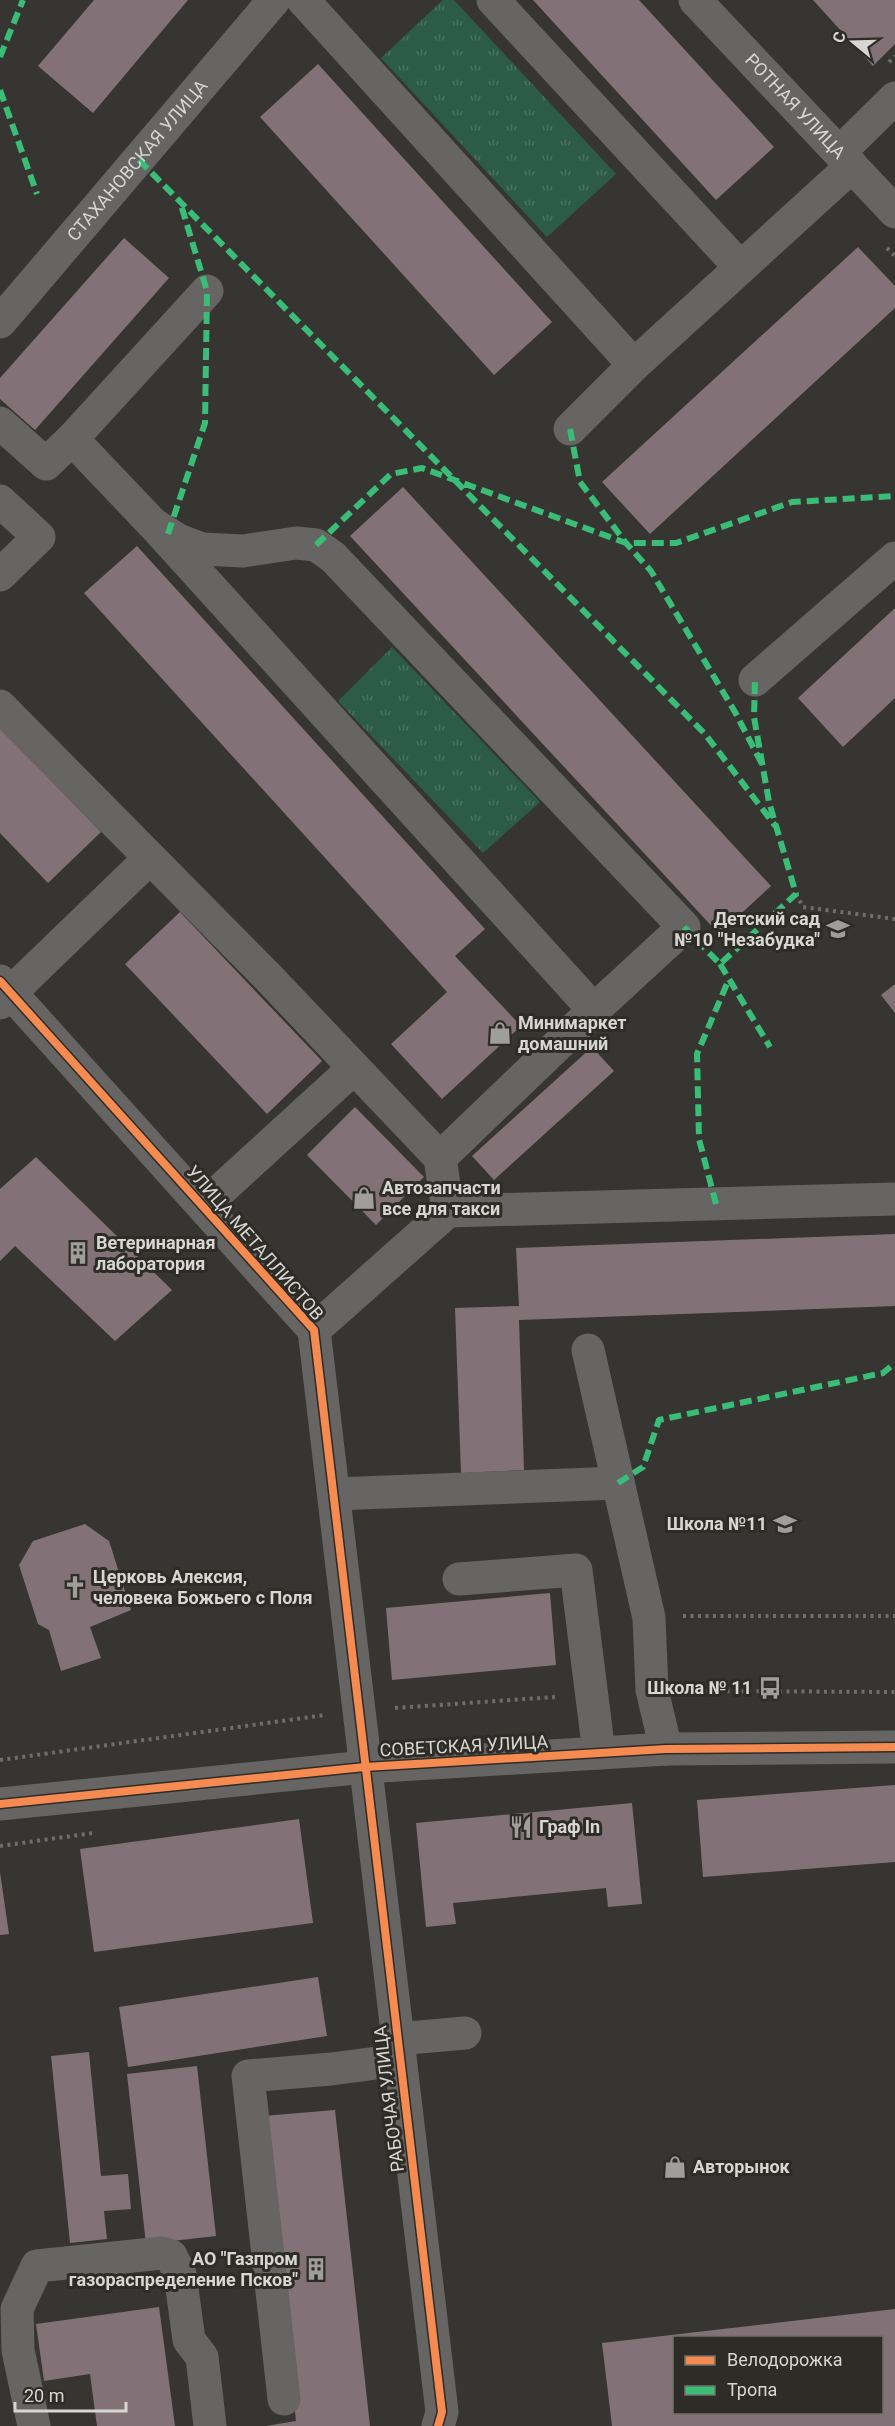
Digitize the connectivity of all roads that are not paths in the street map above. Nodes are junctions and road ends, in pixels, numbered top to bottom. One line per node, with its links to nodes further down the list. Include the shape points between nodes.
1 (274, 0): 10 (street, СТАХАНОВСКАЯ УЛИЦА)
2 (303, 0): 11 (street)
3 (493, 0): 8 (street)
4 (695, 0): 6 (street, РОТНАЯ УЛИЦА)
5 (895, 98): 6 (street)
6 (846, 159): 7 (street, РОТНАЯ УЛИЦА); 8 (street)
7 (895, 212)
8 (740, 267): 11 (street)
9 (207, 291): 14 (street)
10 (0, 322)
11 (634, 365): 13 (street)
12 (0, 423): 14 (street, via 46,464)
13 (570, 429)
14 (72, 439): 16 (street)
15 (0, 501): 18 (street, via 39,537)
16 (153, 524): 23 (street); 23 (street, via 202,549 243,550 296,543 316,545 333,557 684,927)
17 (895, 558): 19 (street)
18 (0, 575)
19 (755, 680)
20 (0, 706): 21 (street)
21 (149, 859): 22 (street); 24 (street)
22 (4, 992): 27 (street, УЛИЦА МЕТАЛЛИСТОВ)
23 (594, 1010): 25 (street)
24 (354, 1070): 25 (street); 27 (street)
25 (440, 1158): 28 (street)
26 (895, 1199): 28 (street)
27 (203, 1206): 29 (street, УЛИЦА МЕТАЛЛИСТОВ)
28 (448, 1210): 29 (street)
29 (315, 1330): 32 (street, УЛИЦА МЕТАЛЛИСТОВ)
30 (588, 1350): 31 (street)
31 (618, 1483): 32 (street); 35 (street, via 649,1618 652,1690)
32 (334, 1494): 37 (street, УЛИЦА МЕТАЛЛИСТОВ)
33 (459, 1578): 36 (street, via 576,1570)
34 (895, 1747): 35 (street, СОВЕТСКАЯ УЛИЦА)
35 (666, 1749): 36 (street, СОВЕТСКАЯ УЛИЦА)
36 (599, 1753): 37 (street, СОВЕТСКАЯ УЛИЦА)
37 (365, 1767): 38 (street, СОВЕТСКАЯ УЛИЦА); 40 (street, РАБОЧАЯ УЛИЦА)
38 (0, 1804)
39 (465, 2033): 40 (street)
40 (398, 2050): 41 (street, via 331,2069 248,2076); 44 (street, РАБОЧАЯ УЛИЦА, via 442,2412)
41 (284, 2399)
42 (34, 2426): 43 (street, via 18,2350 17,2309 37,2266 162,2253 171,2256 180,2274 189,2340 202,2357)
43 (210, 2426)
44 (438, 2426)

